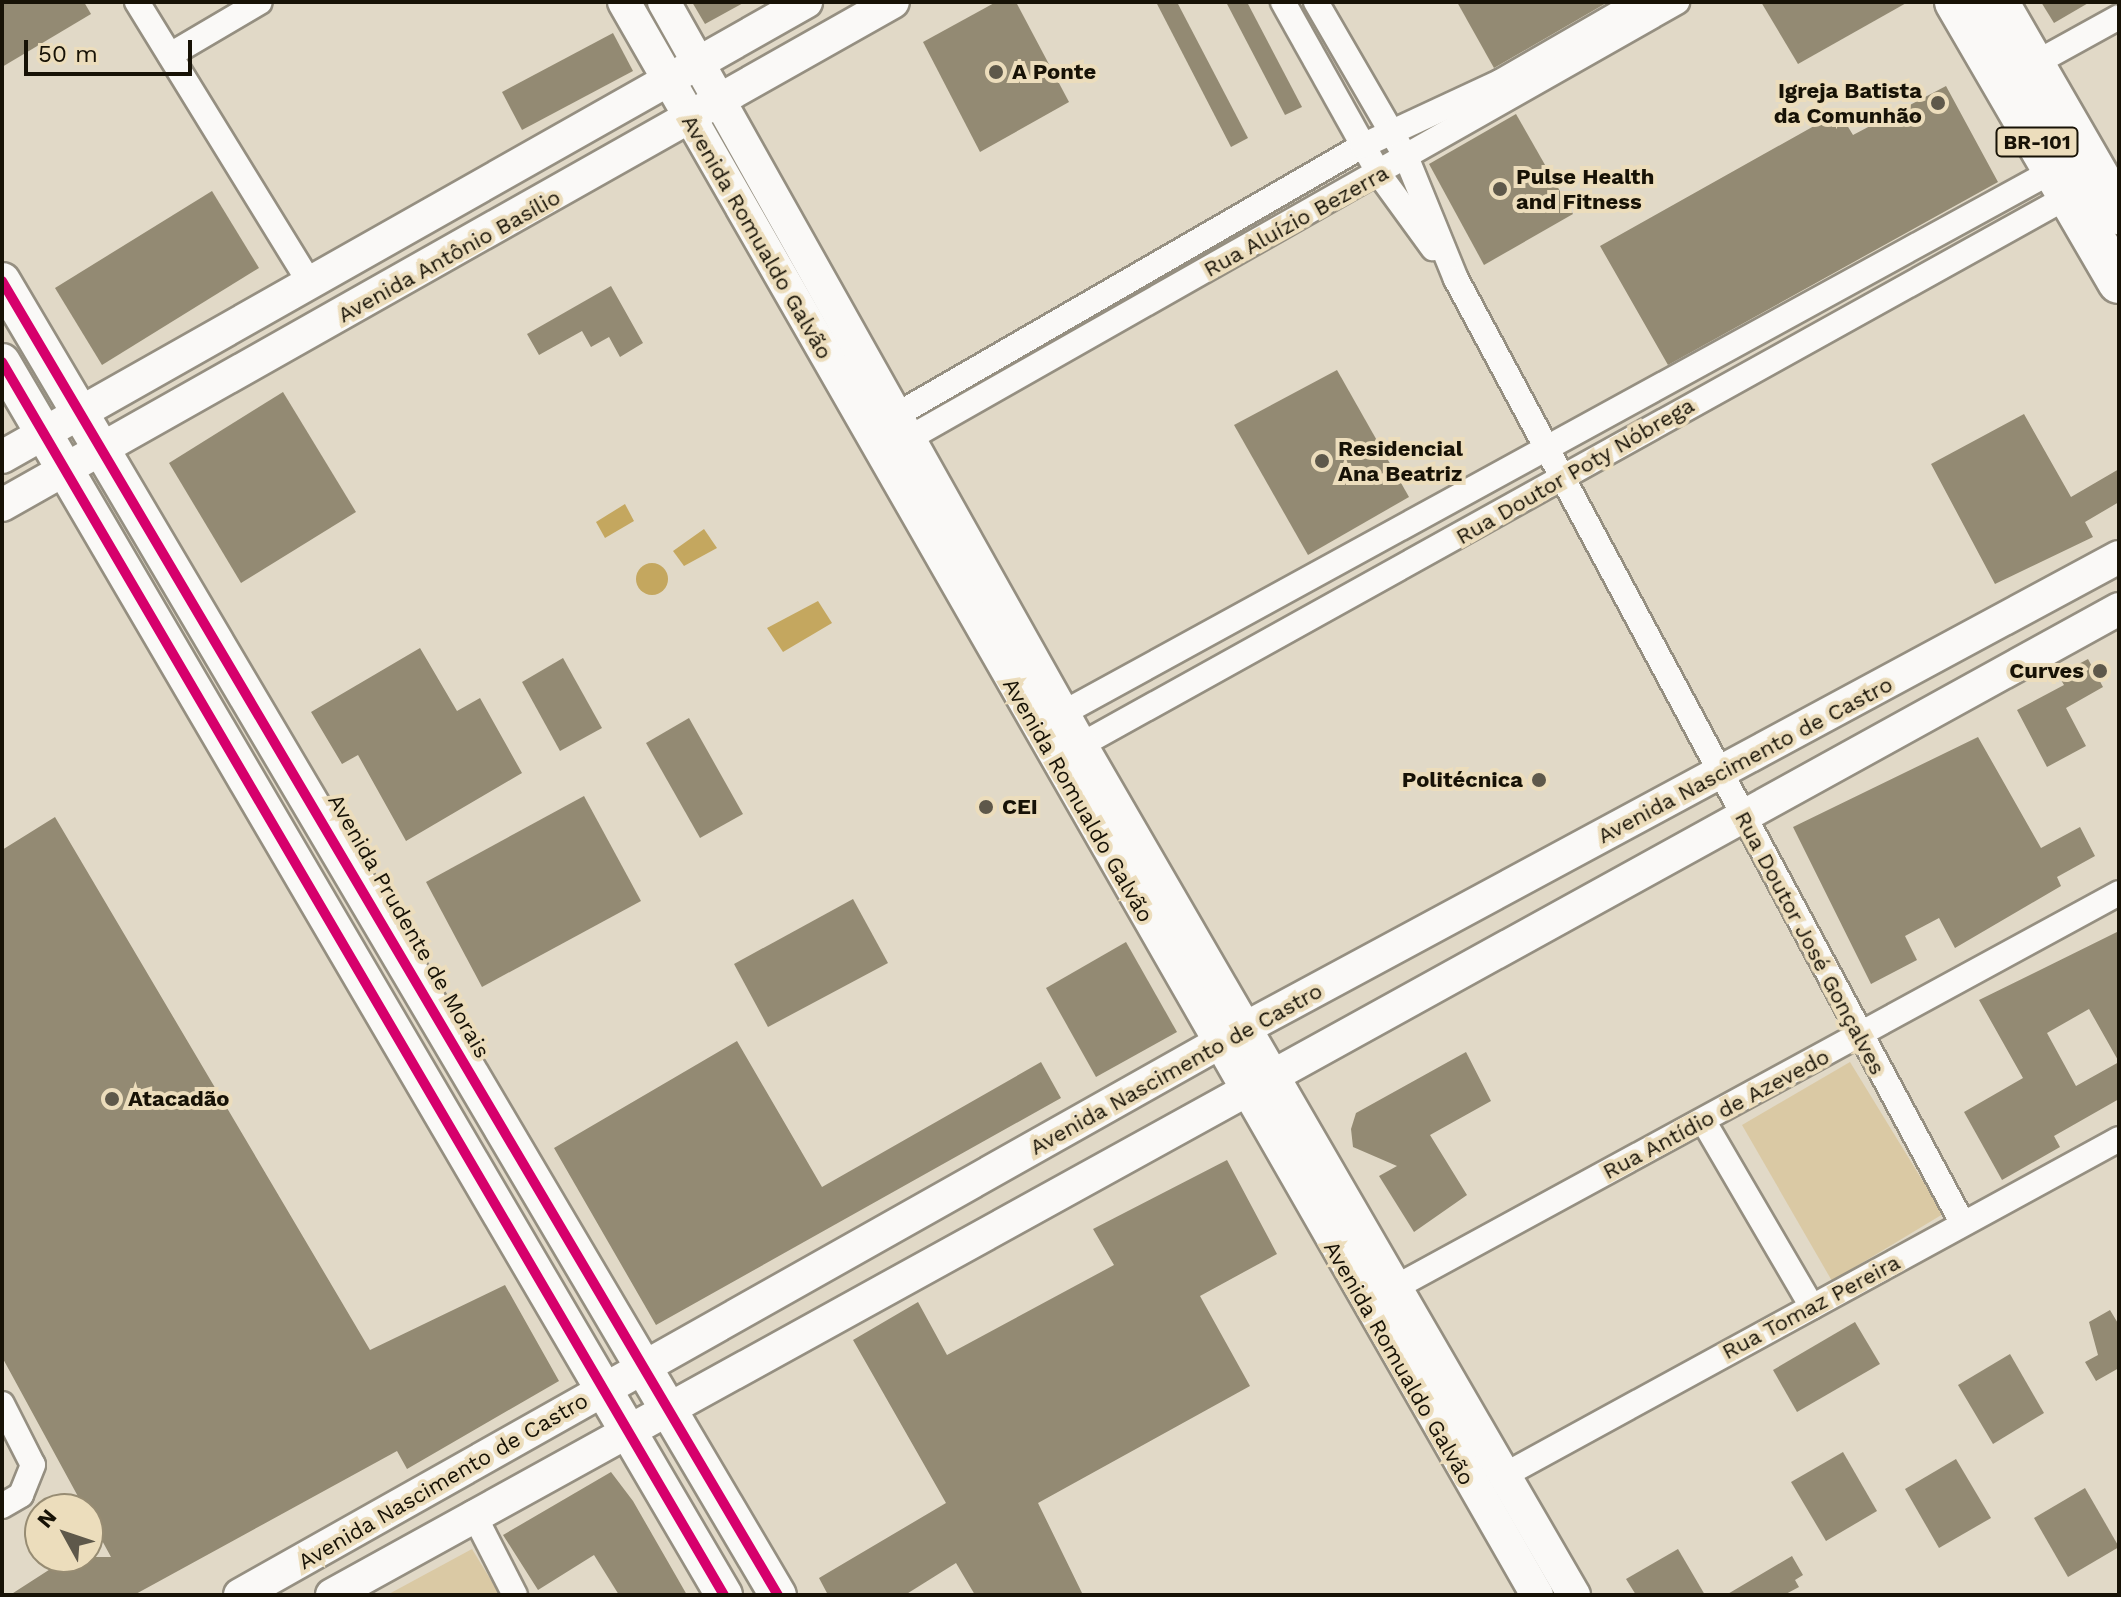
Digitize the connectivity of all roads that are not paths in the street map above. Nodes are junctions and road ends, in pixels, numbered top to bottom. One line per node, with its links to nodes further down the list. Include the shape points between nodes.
1 (137, 2): 14 (street)
2 (260, 2): 14 (street)
3 (624, 2): 20 (main road, Avenida Romualdo Galvão)
4 (664, 2): 15 (main road, Avenida Romualdo Galvão)
5 (806, 2): 15 (main road, Avenida Antônio Basílio)
6 (893, 2): 21 (main road, Avenida Antônio Basílio)
7 (1283, 2): 19 (street, Rua Doutor José Gonçalves)
8 (1316, 2): 16 (street, Rua Doutor José Gonçalves)
9 (1638, 2): 18 (street, Rua Aluízio Bezerra)
10 (1677, 2): 18 (street, Rua Aluízio Bezerra)
11 (1956, 2): 27 (highway, BR-101)
12 (1997, 2): 17 (highway, BR-101)
13 (2119, 17): 17 (street)
14 (170, 55): 34 (street)
15 (700, 62): 20 (main road, Avenida Antônio Basílio); 21 (main road, Avenida Romualdo Galvão)
16 (1350, 63): 19 (street); 23 (street, Rua Doutor José Gonçalves)
17 (2034, 64): 28 (highway, BR-101)
18 (1546, 66): 23 (street, Rua Aluízio Bezerra); 25 (street, Rua Aluízio Bezerra)
19 (1324, 77): 24 (street, Rua Doutor José Gonçalves)
20 (668, 79): 22 (main road, Avenida Romualdo Galvão); 34 (main road, Avenida Antônio Basílio)
21 (723, 101): 22 (main road, Avenida Antônio Basílio); 39 (main road, Avenida Romualdo Galvão)
22 (690, 121): 41 (main road, Avenida Antônio Basílio); 58 (main road, Avenida Romualdo Galvão)
23 (1391, 131): 24 (street, Rua Aluízio Bezerra); 25 (street, Rua Doutor José Gonçalves)
24 (1362, 146): 26 (street, Rua Doutor José Gonçalves); 39 (street, Rua Aluízio Bezerra)
25 (1407, 159): 26 (street, Rua Aluízio Bezerra); 31 (street, Rua Doutor José Gonçalves)
26 (1379, 174): 31 (street, Rua Doutor José Gonçalves); 39 (street, Rua Aluízio Bezerra)
27 (2061, 183): 29 (street, Rua Doutor Poty Nóbrega); 30 (street, Rua Doutor Poty Nóbrega); 33 (highway, BR-101)
28 (2119, 213)
29 (1918, 248): 30 (street); 36 (street, Rua Doutor Poty Nóbrega)
30 (1930, 276): 37 (street, Rua Doutor Poty Nóbrega)
31 (1456, 279): 42 (street, Rua Doutor José Gonçalves)
32 (2, 281): 38 (main road, Avenida Prudente de Morais)
33 (2119, 282)
34 (310, 283): 38 (main road, Avenida Antônio Basílio)
35 (2, 362): 40 (main road)
36 (1678, 377): 37 (street); 42 (street, Rua Doutor Poty Nóbrega)
37 (1692, 405): 45 (street, Rua Doutor Poty Nóbrega)
38 (82, 409): 40 (main road, Avenida Antônio Basílio); 41 (main road, Avenida Prudente de Morais)
39 (906, 425): 51 (main road, Avenida Romualdo Galvão)
40 (45, 432): 43 (main road, Avenida Antônio Basílio); 44 (main road)
41 (104, 445): 44 (main road, Avenida Antônio Basílio); 70 (main road, Avenida Prudente de Morais)
42 (1546, 449): 45 (street, Rua Doutor José Gonçalves); 51 (street, Rua Doutor Poty Nóbrega)
43 (2, 457)
44 (66, 468): 46 (main road, Avenida Antônio Basílio); 71 (main road)
45 (1563, 480): 52 (street, Rua Doutor Poty Nóbrega); 53 (street, Rua Doutor José Gonçalves)
46 (2, 505)
47 (2119, 557): 49 (main road, Avenida Nascimento de Castro)
48 (2119, 609): 50 (main road, Avenida Nascimento de Castro)
49 (2019, 611): 50 (main road); 53 (main road, Avenida Nascimento de Castro)
50 (2076, 631): 54 (main road, Avenida Nascimento de Castro)
51 (1065, 712): 52 (main road, Avenida Romualdo Galvão)
52 (1081, 745): 56 (main road, Avenida Romualdo Galvão)
53 (1721, 774): 54 (street, Rua Doutor José Gonçalves); 56 (main road, Avenida Nascimento de Castro)
54 (1744, 818): 57 (street, Rua Doutor José Gonçalves); 59 (main road, Avenida Nascimento de Castro)
55 (2119, 893): 57 (street, Rua Antídio de Azevedo)
56 (1249, 1026): 58 (main road, Avenida Nascimento de Castro); 59 (main road, Avenida Romualdo Galvão)
57 (1859, 1037): 61 (street, Rua Antídio de Azevedo); 64 (street, Rua Doutor José Gonçalves)
58 (1217, 1044): 60 (main road, Avenida Romualdo Galvão); 63 (main road, Avenida Nascimento de Castro)
59 (1276, 1070): 60 (main road, Avenida Nascimento de Castro); 67 (main road, Avenida Romualdo Galvão)
60 (1242, 1090): 65 (main road, Avenida Nascimento de Castro); 83 (main road, Avenida Romualdo Galvão)
61 (1704, 1122): 67 (street, Rua Antídio de Azevedo); 69 (street)
62 (2119, 1139): 64 (street, Rua Tomaz Pereira)
63 (1036, 1148): 65 (main road); 68 (main road, Avenida Nascimento de Castro)
64 (1963, 1224): 69 (street, Rua Tomaz Pereira)
65 (965, 1240): 66 (main road, Avenida Nascimento de Castro)
66 (895, 1280): 68 (main road); 73 (main road, Avenida Nascimento de Castro)
67 (1396, 1287): 75 (main road, Avenida Romualdo Galvão)
68 (785, 1290): 70 (main road, Avenida Nascimento de Castro)
69 (1812, 1307): 75 (street, Rua Tomaz Pereira)
70 (644, 1367): 71 (main road, Avenida Nascimento de Castro); 73 (main road, Avenida Prudente de Morais)
71 (608, 1388): 74 (main road); 78 (main road, Avenida Nascimento de Castro)
72 (2, 1404): 76 (street, via 33,1465)
73 (668, 1407): 74 (main road, Avenida Nascimento de Castro); 82 (main road, Avenida Prudente de Morais)
74 (632, 1428): 77 (main road, Avenida Nascimento de Castro); 81 (main road)
75 (1503, 1476): 84 (main road, Avenida Romualdo Galvão)
76 (12, 1500)
77 (473, 1513): 79 (main road, Avenida Nascimento de Castro); 80 (street)
78 (240, 1595)
79 (332, 1595)
80 (515, 1595)
81 (724, 1595)
82 (778, 1595)
83 (1537, 1595)
84 (1574, 1595)

